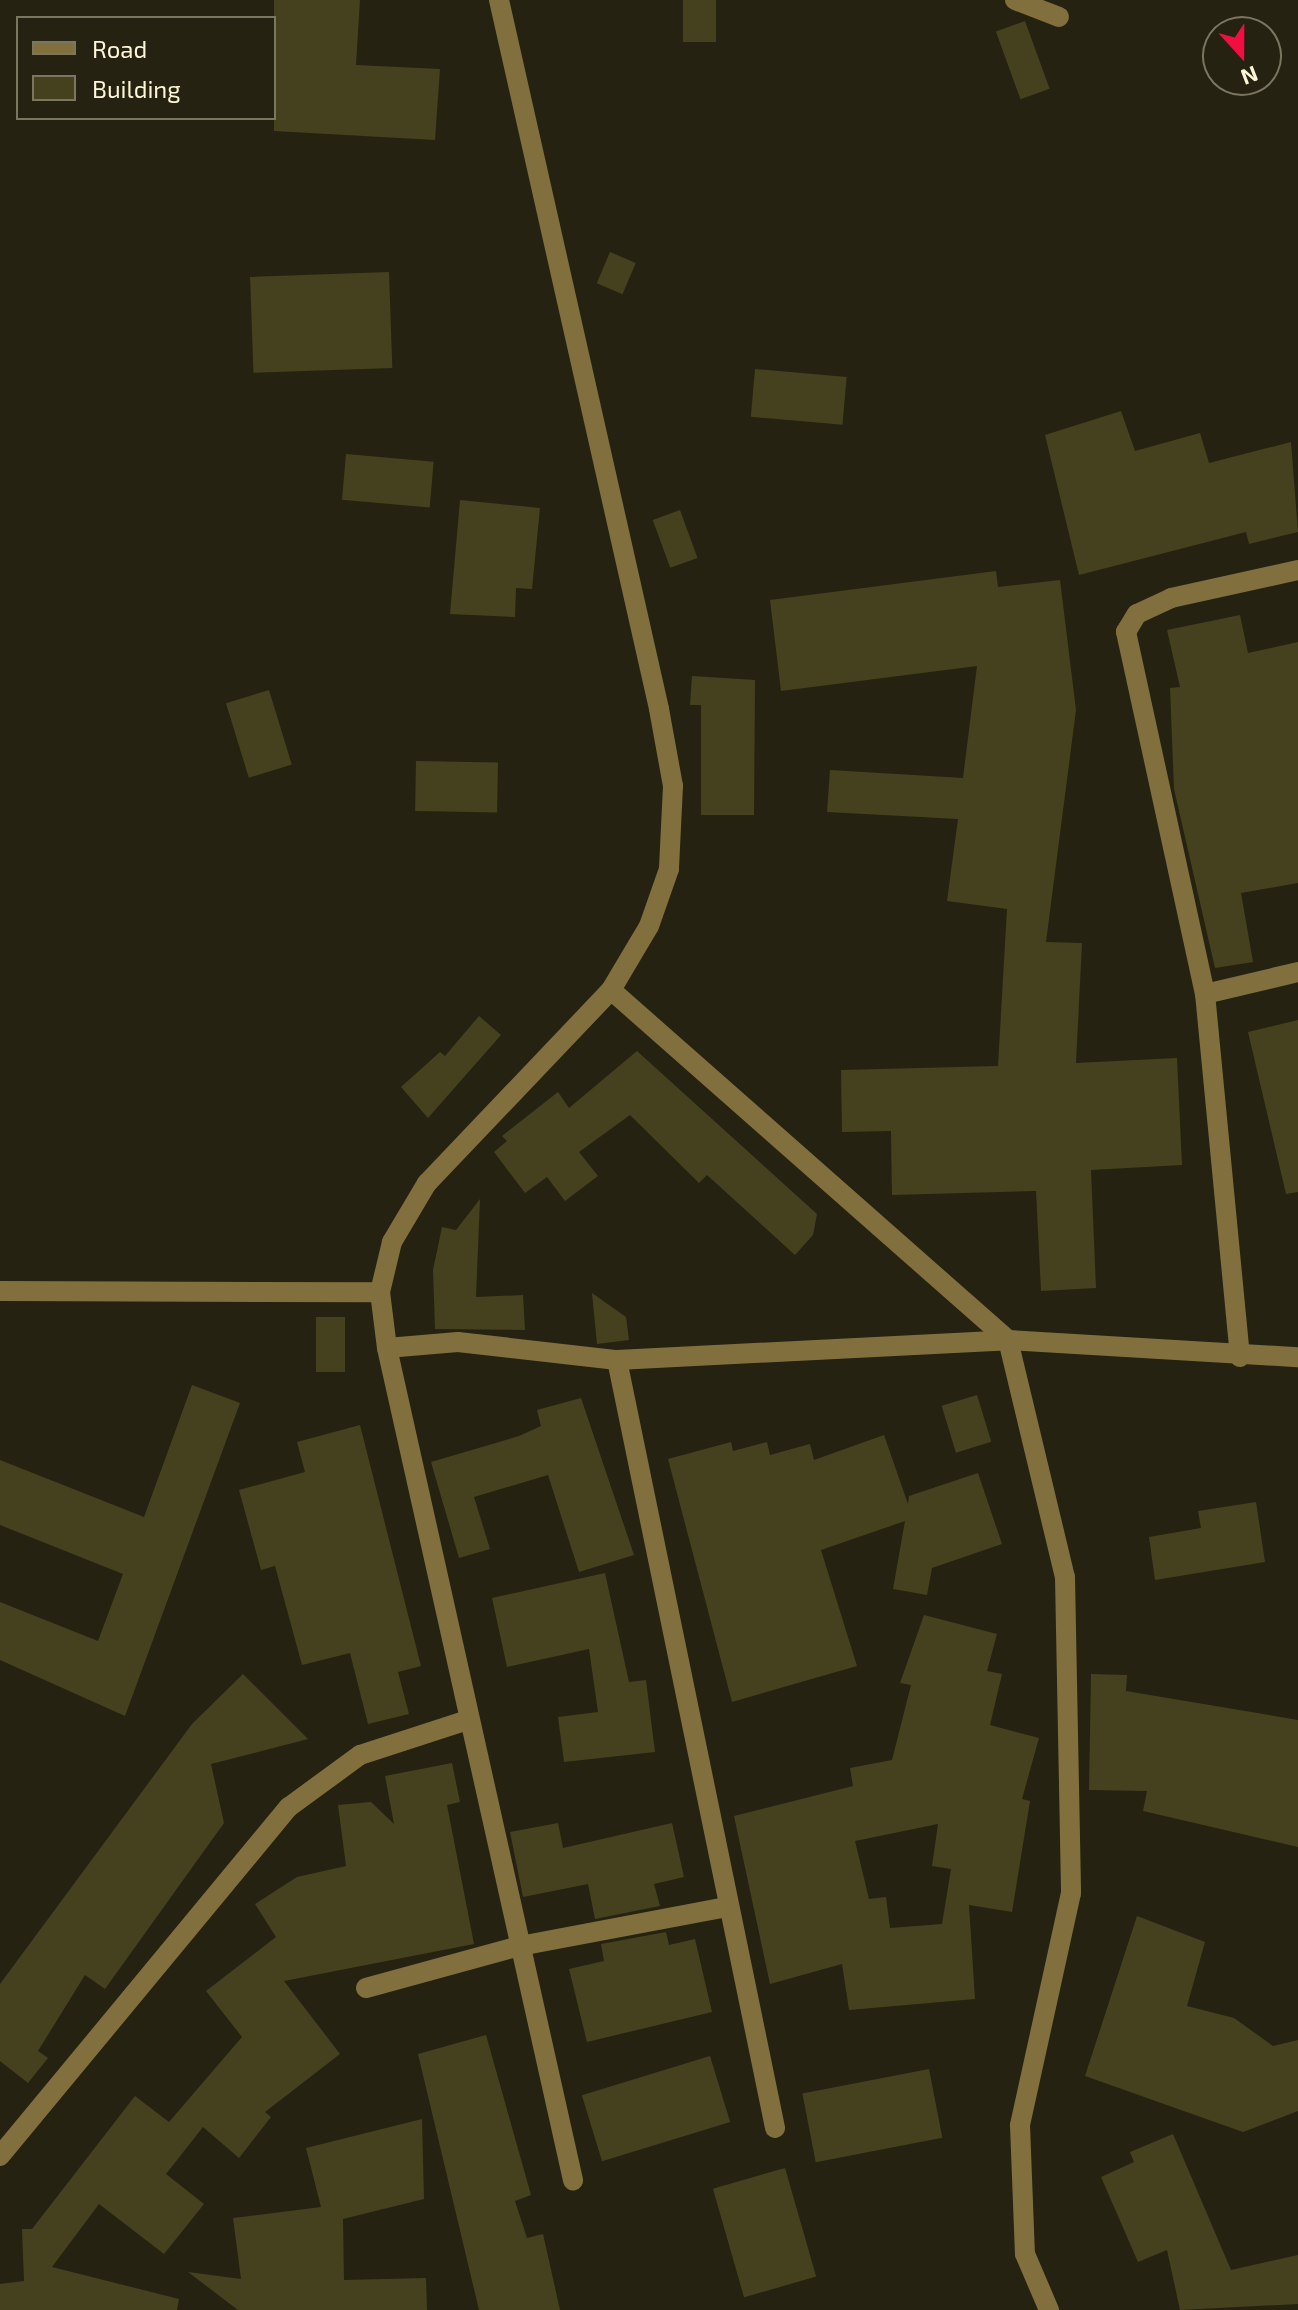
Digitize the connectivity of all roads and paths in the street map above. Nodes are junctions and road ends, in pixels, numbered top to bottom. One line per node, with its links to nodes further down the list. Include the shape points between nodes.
1 (499, 0): 6 (street, via 673,786 669,869 649,926)
2 (1015, 0): 3 (street)
3 (1059, 17)
4 (1298, 570): 7 (street, via 1171,598 1137,614 1126,632)
5 (1298, 972): 7 (street)
6 (611, 990): 9 (street, via 427,1183 392,1242); 10 (street)
7 (1205, 994): 12 (street)
8 (0, 1291): 9 (street)
9 (380, 1292): 11 (street)
10 (1008, 1340): 12 (street); 14 (street); 22 (street, via 1065,1577 1071,1893 1020,2125 1025,2254)
11 (387, 1348): 14 (street, via 458,1342); 15 (street)
12 (1240, 1357): 13 (street)
13 (1298, 1357)
14 (617, 1360): 16 (street)
15 (468, 1720): 17 (street); 20 (street, via 360,1755 289,1807)
16 (727, 1907): 17 (street); 19 (street)
17 (520, 1946): 18 (street); 21 (street)
18 (366, 1988)
19 (775, 2128)
20 (0, 2156)
21 (573, 2180)
22 (1049, 2310)

